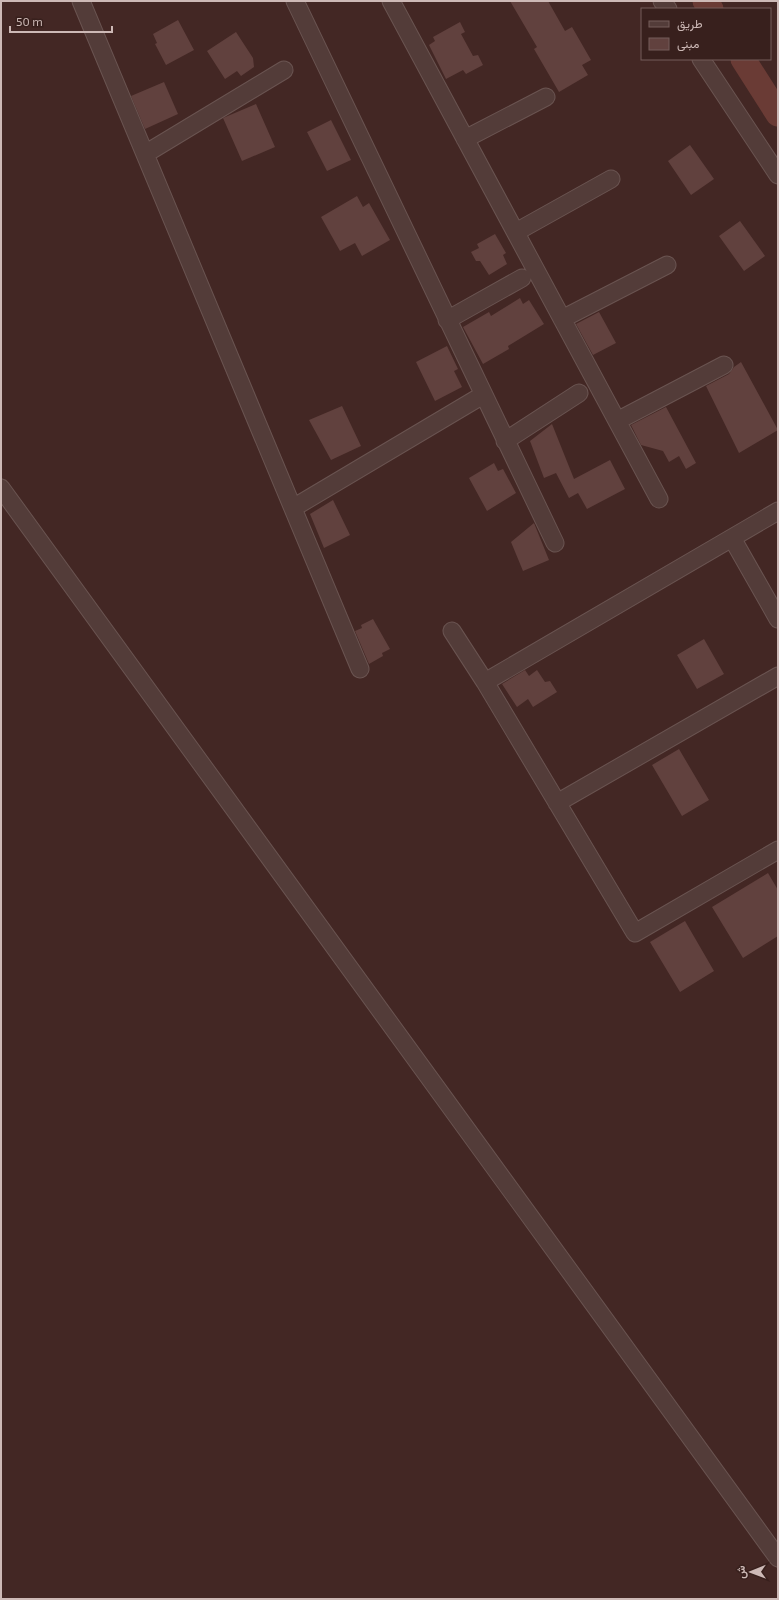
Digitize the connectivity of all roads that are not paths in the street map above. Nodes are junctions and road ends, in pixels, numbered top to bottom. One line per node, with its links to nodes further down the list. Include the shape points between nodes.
1 (81, 1): 8 (street)
2 (295, 1): 15 (street)
3 (391, 1): 7 (street)
4 (702, 60): 9 (street)
5 (284, 70): 8 (street)
6 (546, 97): 7 (street)
7 (465, 139): 11 (street)
8 (145, 154): 23 (street)
9 (778, 175)
10 (611, 179): 11 (street)
11 (516, 232): 14 (street)
12 (667, 265): 14 (street)
13 (522, 278): 15 (street)
14 (562, 318): 19 (street)
15 (447, 320): 18 (street)
16 (724, 365): 19 (street)
17 (580, 393): 20 (street)
18 (483, 395): 20 (street); 23 (street)
19 (617, 421): 22 (street)
20 (505, 441): 26 (street)
21 (1, 488): 34 (street)
22 (659, 499)
23 (293, 508): 29 (street)
24 (778, 511): 25 (street)
25 (732, 538): 27 (street); 31 (street)
26 (555, 543)
27 (778, 619)
28 (452, 631): 31 (street)
29 (360, 669)
30 (778, 676): 32 (street)
31 (485, 682): 32 (street)
32 (557, 803): 33 (street, via 635,933)
33 (778, 850)
34 (778, 1558)

